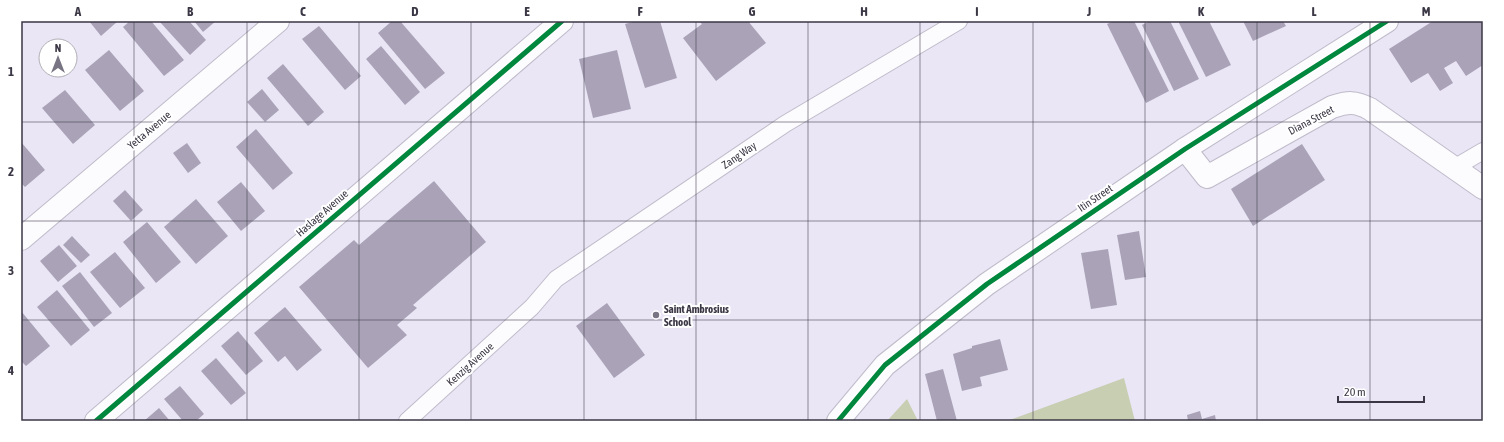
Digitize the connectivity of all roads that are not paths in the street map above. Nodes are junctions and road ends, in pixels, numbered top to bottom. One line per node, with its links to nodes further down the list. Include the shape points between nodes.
1 (278, 21): 9 (street, Yetta Avenue)
2 (562, 21): 11 (street, Haslage Avenue)
3 (959, 21): 10 (lane, Zang Way, via 785,124 556,278)
4 (1387, 21): 5 (street, Itin Street)
5 (1185, 149): 7 (street, Diana Street, via 1207,177 1332,107 1352,102 1370,109); 13 (street, Itin Street, via 987,284 885,364)
6 (1483, 151): 7 (lane)
7 (1454, 168): 8 (street, Diana Street)
8 (1483, 188)
9 (21, 239)
10 (532, 308): 12 (lane, Kenzig Avenue)
11 (96, 421)
12 (407, 421)
13 (838, 421)

